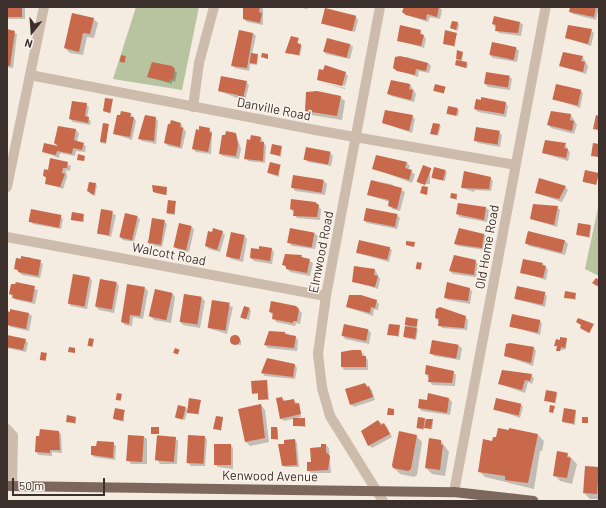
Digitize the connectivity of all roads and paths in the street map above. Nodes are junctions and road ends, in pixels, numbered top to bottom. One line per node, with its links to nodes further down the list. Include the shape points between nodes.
1 (44, 7): 5 (street)
2 (214, 7): 6 (street, via 199,63)
3 (380, 7): 7 (street, Elmwood Road)
4 (546, 7): 8 (street, Old Home Road)
5 (30, 75): 6 (street, Danville Road); 9 (street)
6 (194, 107): 7 (street, Danville Road)
7 (356, 137): 8 (street, Danville Road); 11 (street, Elmwood Road)
8 (515, 165): 15 (street, Old Home Road)
9 (7, 187)
10 (7, 237): 11 (street, Walcott Road)
11 (326, 296): 14 (street, Elmwood Road, via 318,354 326,404 340,435)
12 (7, 429): 13 (street, via 13,436)
13 (9, 486): 14 (main road, Kenwood Avenue)
14 (376, 490): 15 (main road, Kenwood Avenue); 16 (street, Elmwood Road)
15 (454, 492): 17 (main road, Kenwood Avenue)
16 (383, 501)
17 (533, 501)

